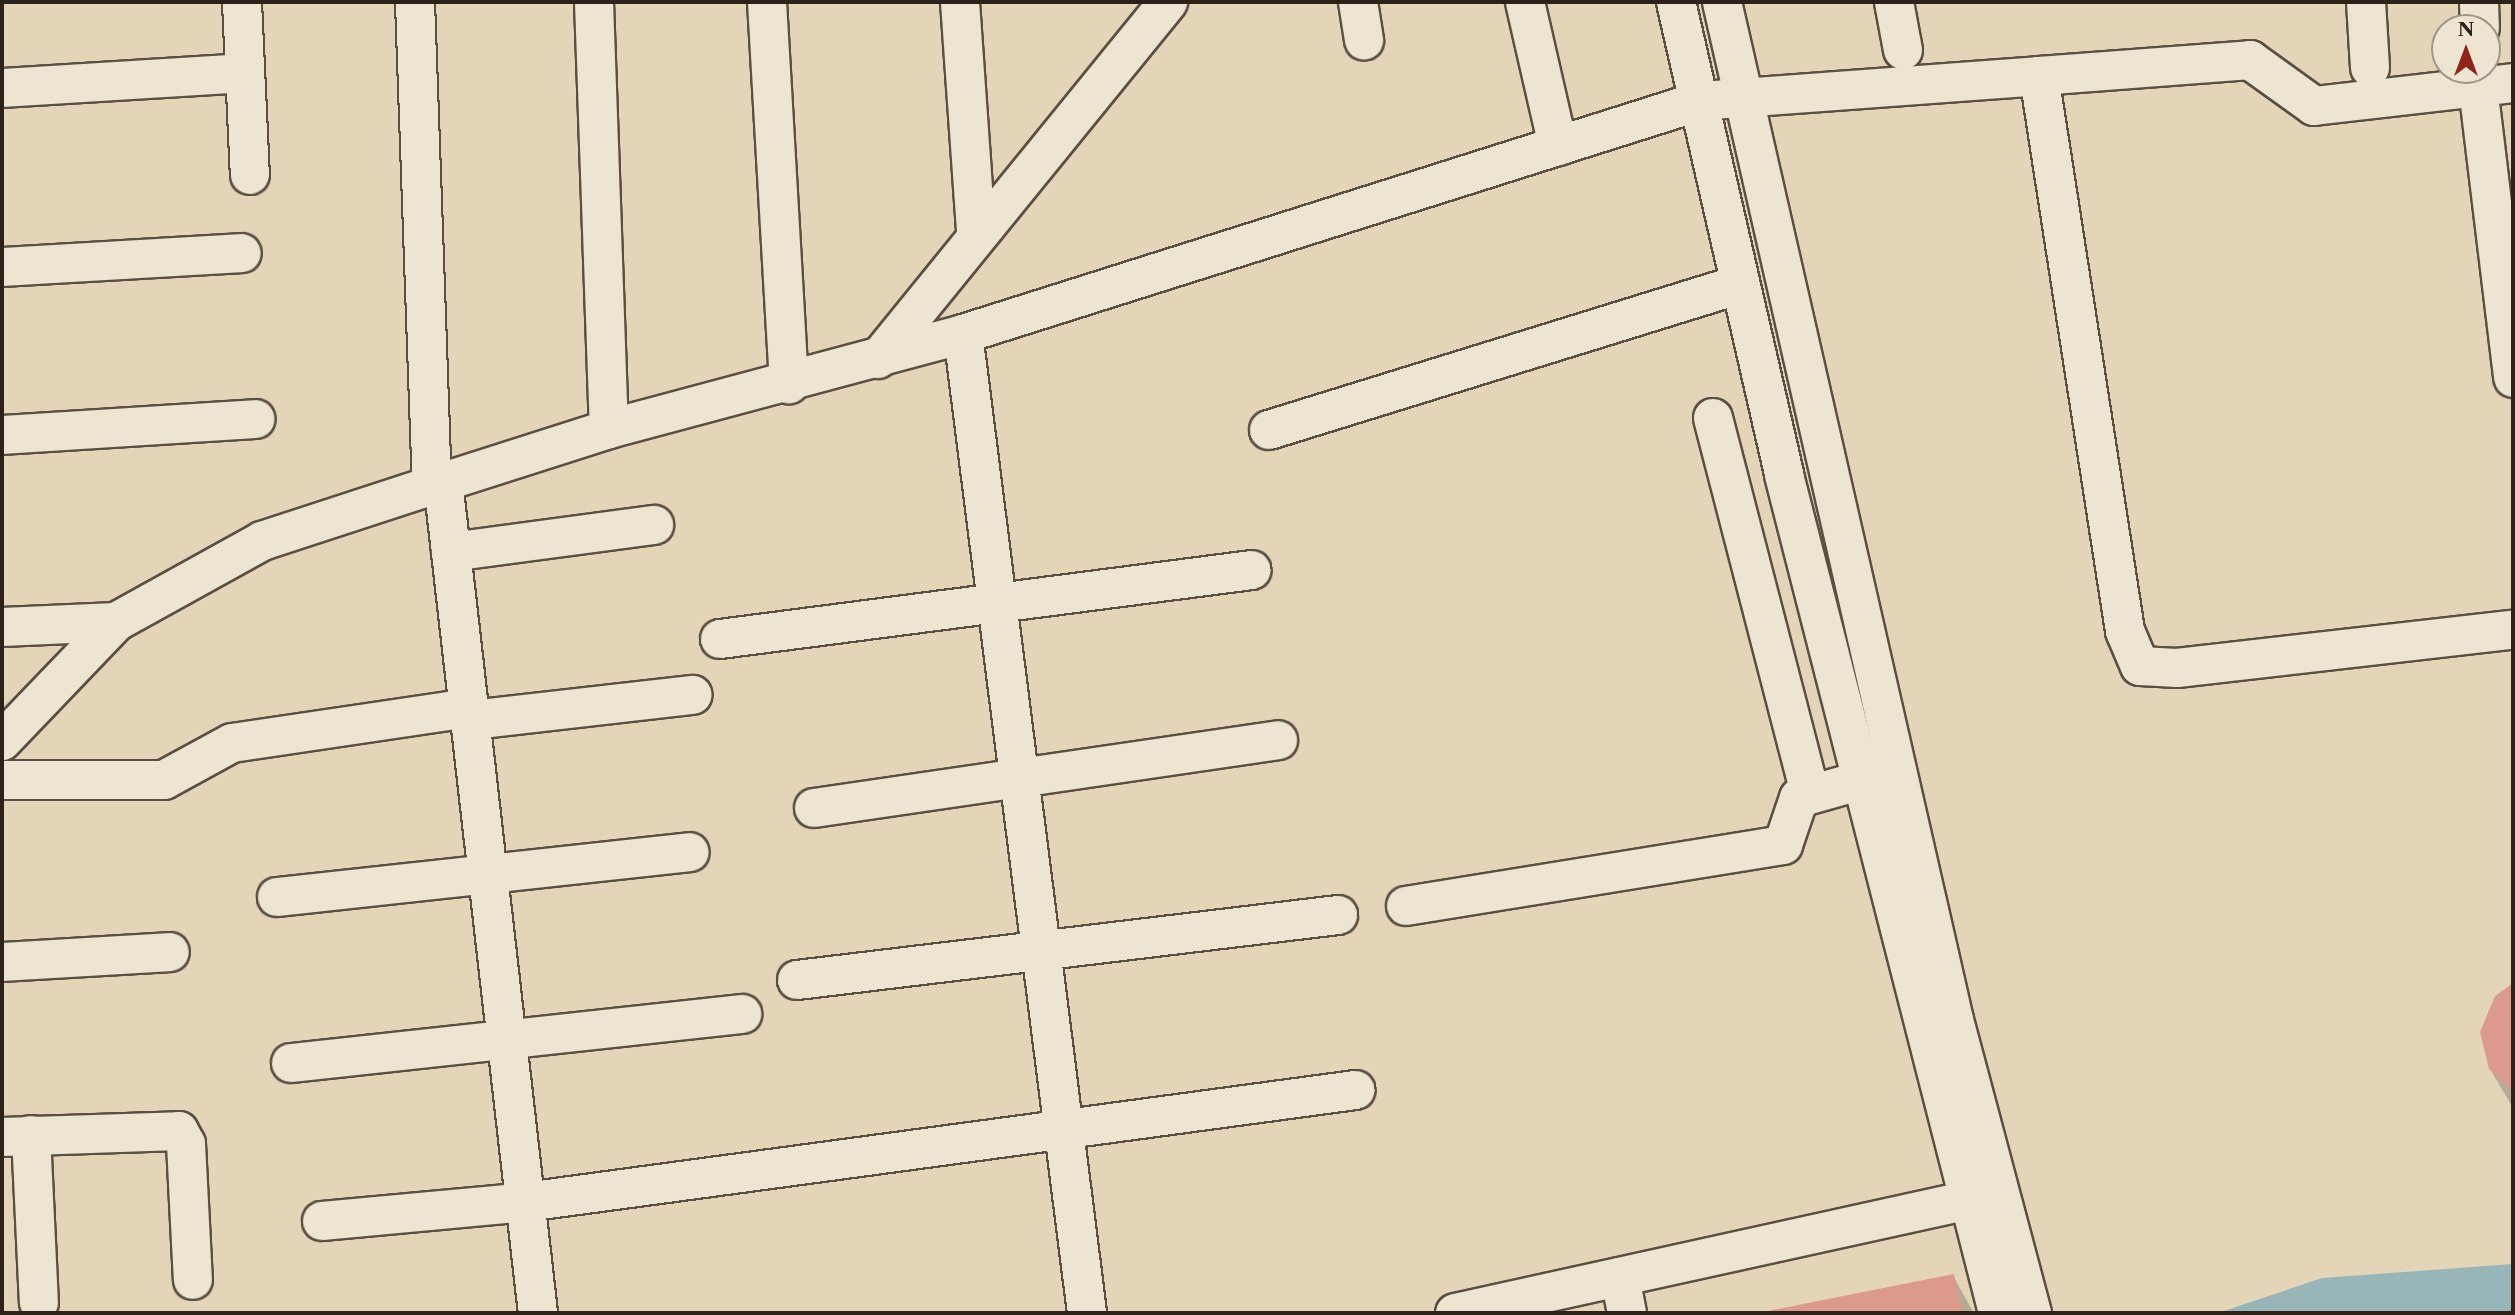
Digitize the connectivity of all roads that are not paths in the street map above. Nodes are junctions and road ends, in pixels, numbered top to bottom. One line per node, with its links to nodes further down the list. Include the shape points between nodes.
1 (242, 2): 16 (street)
2 (415, 2): 37 (street)
3 (594, 2): 34 (street)
4 (766, 2): 31 (street)
5 (960, 2): 24 (street)
6 (1168, 2): 24 (street)
7 (1358, 2): 13 (street)
8 (1524, 2): 22 (street)
9 (1676, 2): 21 (street)
10 (1722, 2): 20 (street)
11 (1894, 2): 14 (street)
12 (2366, 2): 15 (street)
13 (1364, 41)
14 (1903, 50)
15 (2370, 68)
16 (244, 73): 19 (street); 23 (street)
17 (2039, 76): 18 (street, via 2250,60 2314,106); 20 (street); 44 (street, via 2125,631 2140,666 2177,668)
18 (2495, 85): 30 (street)
19 (2, 88)
20 (1743, 97): 21 (street); 80 (street, via 1954,1020)
21 (1700, 101): 22 (street); 27 (street)
22 (1558, 146): 28 (street)
23 (250, 175)
24 (976, 232): 29 (street)
25 (242, 253): 26 (street)
26 (2, 267)
27 (1740, 284): 35 (street); 52 (street)
28 (963, 334): 29 (street); 41 (street)
29 (878, 359): 31 (street)
30 (2513, 378)
31 (789, 384): 34 (street)
32 (1713, 418): 53 (street)
33 (255, 419): 36 (street)
34 (609, 429): 37 (street)
35 (1269, 429)
36 (2, 435)
37 (438, 484): 39 (street); 42 (street, via 262,541)
38 (654, 525): 39 (street)
39 (451, 552): 47 (street)
40 (1252, 570): 41 (street)
41 (998, 602): 45 (street); 50 (street)
42 (116, 622): 43 (street); 49 (street)
43 (2, 626)
44 (2513, 630)
45 (720, 639)
46 (693, 695): 47 (street)
47 (471, 714): 51 (street, via 232,743 156,782); 56 (street)
48 (1278, 740): 50 (street)
49 (2, 741)
50 (1020, 776): 54 (street); 60 (street)
51 (2, 780)
52 (1862, 780): 53 (street); 70 (street)
53 (1810, 793): 58 (street, via 1799,798 1783,845)
54 (814, 808)
55 (690, 852): 56 (street)
56 (489, 877): 57 (street); 65 (street)
57 (277, 897)
58 (1406, 906)
59 (1338, 915): 60 (street)
60 (1044, 948): 63 (street); 68 (street)
61 (170, 952): 62 (street)
62 (2, 962)
63 (797, 980)
64 (742, 1014): 65 (street)
65 (508, 1040): 66 (street); 71 (street)
66 (291, 1063)
67 (1355, 1090): 68 (street)
68 (1065, 1125): 71 (street); 78 (street)
69 (17, 1136): 73 (street, via 179,1131 186,1144); 75 (street)
70 (1969, 1200): 74 (street); 79 (street)
71 (526, 1202): 72 (street); 77 (street)
72 (322, 1221)
73 (193, 1280)
74 (1624, 1295): 76 (street)
75 (38, 1303)
76 (1469, 1312)
77 (538, 1313)
78 (1087, 1313)
79 (1998, 1313)
80 (2032, 1313)

